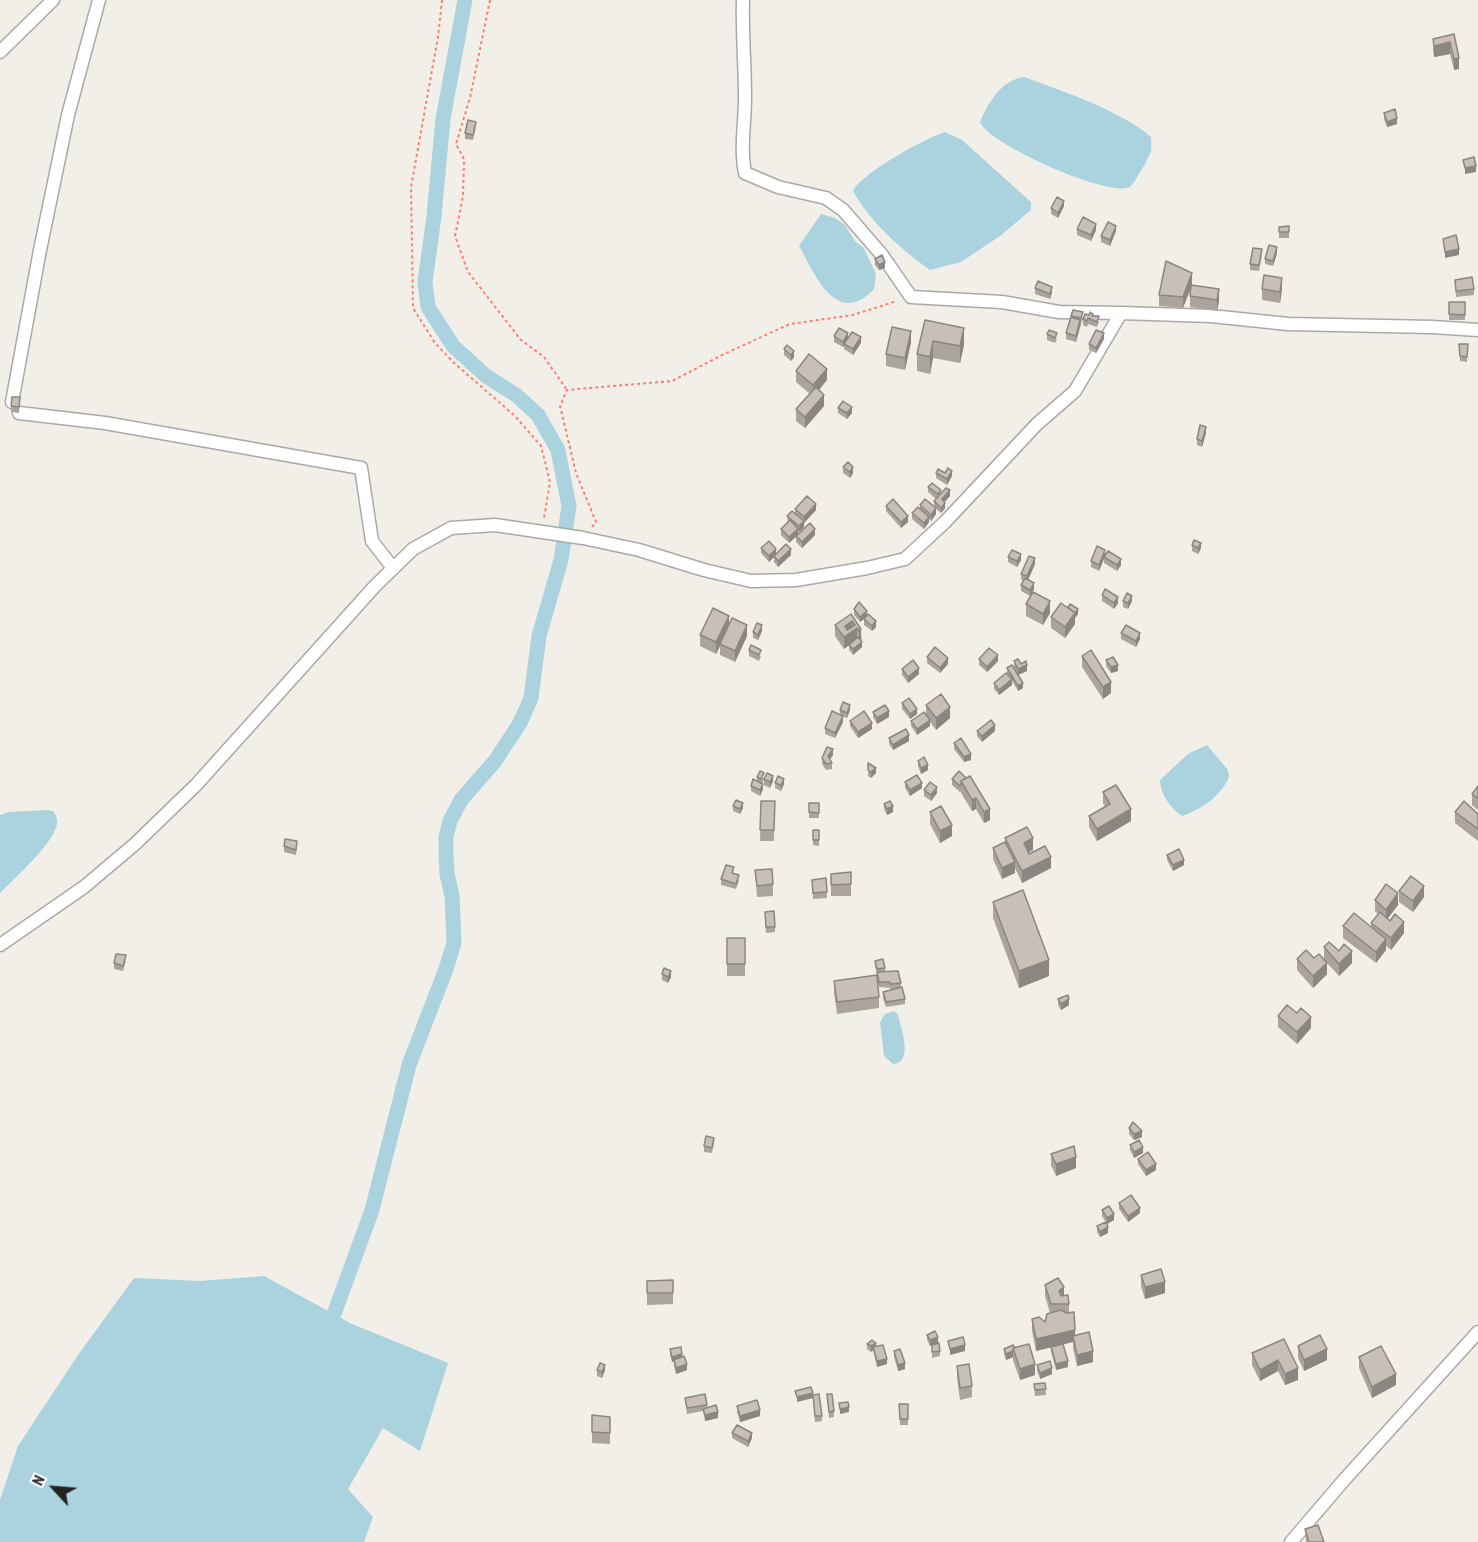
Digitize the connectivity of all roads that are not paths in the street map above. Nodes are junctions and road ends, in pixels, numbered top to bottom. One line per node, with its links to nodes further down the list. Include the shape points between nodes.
1 (53, 0): 4 (street)
2 (99, 0): 7 (street, via 68,115 40,250 16,407 361,468 372,541)
3 (743, 0): 5 (street, via 745,172 778,187 826,198 843,210 882,255 911,297 1002,302 1059,312)
4 (0, 52)
5 (1121, 313): 6 (street, via 1288,324); 7 (street, via 1075,391 905,559 796,580 751,581 639,550 495,525 451,528 413,549)
6 (1478, 330)
7 (393, 568): 8 (street, via 196,784 135,844 84,887)
8 (0, 945)
9 (1478, 1332): 10 (street)
10 (1290, 1542)

